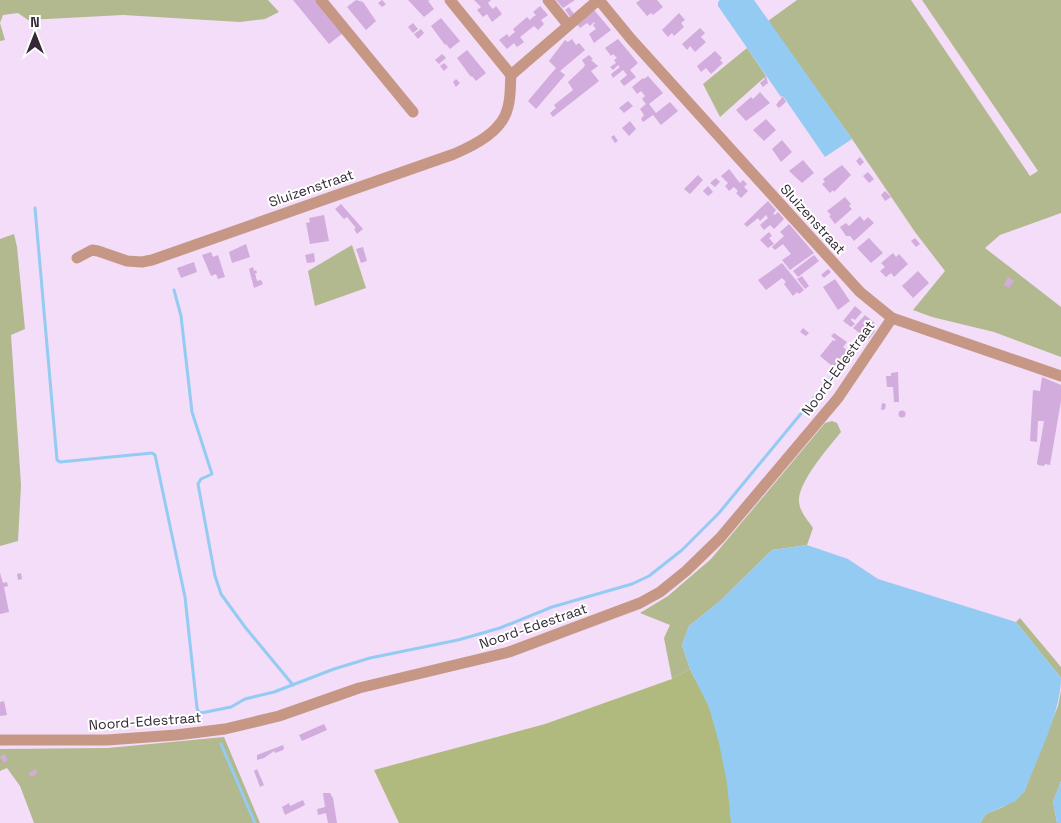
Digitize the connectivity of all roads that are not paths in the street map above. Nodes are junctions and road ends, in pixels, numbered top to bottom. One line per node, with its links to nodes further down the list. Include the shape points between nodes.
1 (321, 0): 7 (street)
2 (450, 0): 6 (street)
3 (548, 0): 5 (street)
4 (598, 0): 5 (street); 9 (street, Sluizenstraat, via 860,292)
5 (568, 25): 6 (street)
6 (511, 75): 8 (street, Sluizenstraat, via 508,109 502,120 482,140 454,154 152,260 126,261 92,250)
7 (413, 112)
8 (77, 258)
9 (892, 318): 10 (street, Sluizenstraat); 11 (street, Noord-Edestraat, via 838,398 720,538 686,571 640,603 509,652 359,688 279,716 225,729 116,740)
10 (1061, 376)
11 (0, 740)

